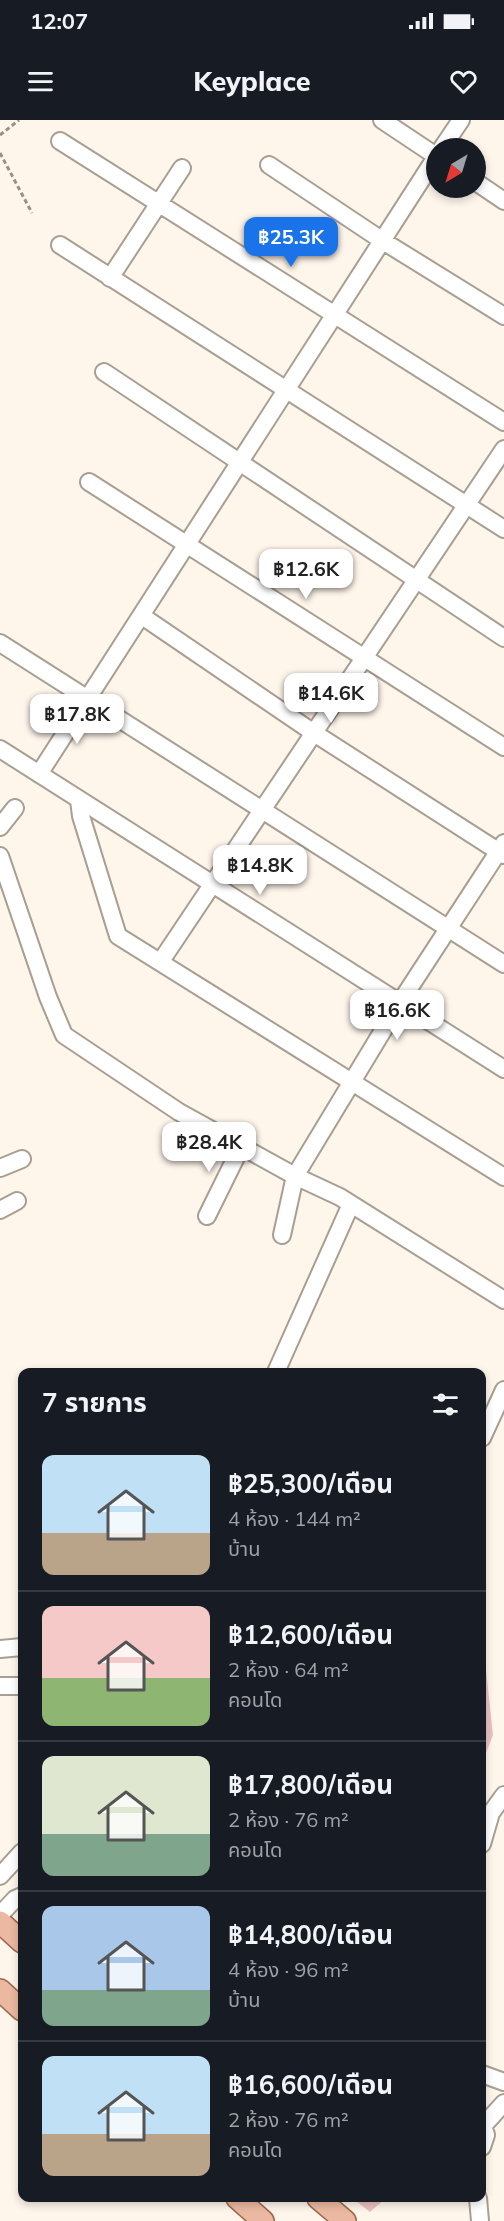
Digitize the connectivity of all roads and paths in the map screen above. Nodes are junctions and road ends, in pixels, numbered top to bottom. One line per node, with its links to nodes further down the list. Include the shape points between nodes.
1 (19, 120): 4 (path)
2 (382, 120): 7 (street)
3 (460, 120): 5 (street)
4 (0, 135)
5 (448, 138)
6 (60, 141): 14 (street)
7 (426, 150)
8 (0, 153): 15 (path)
9 (270, 165): 16 (street)
10 (182, 168): 14 (street)
11 (426, 173): 16 (street)
12 (486, 189): 13 (street)
13 (504, 201)
14 (158, 205): 18 (street); 19 (street)
15 (33, 213)
16 (383, 241): 19 (street); 20 (street)
17 (60, 245): 18 (street)
18 (110, 278): 22 (street)
19 (334, 316): 22 (street); 23 (street)
20 (504, 316)
21 (104, 372): 25 (street)
22 (286, 391): 25 (street); 27 (street)
23 (504, 422)
24 (504, 449): 27 (street)
25 (239, 464): 29 (street); 30 (street)
26 (89, 482): 29 (street)
27 (467, 505): 28 (street); 30 (street)
28 (504, 529)
29 (187, 546): 31 (street); 34 (street)
30 (415, 581): 32 (street); 34 (street)
31 (142, 616): 35 (street); 36 (street)
32 (504, 638)
33 (0, 643): 35 (street)
34 (364, 657): 36 (street); 37 (street)
35 (87, 698): 39 (street); 42 (street)
36 (314, 733): 42 (street); 44 (street)
37 (504, 747)
38 (0, 749): 39 (street)
39 (39, 774): 40 (street)
40 (79, 800): 46 (street); 48 (street, via 115,932)
41 (15, 808): 43 (street)
42 (263, 809): 46 (street); 47 (street)
43 (0, 827)
44 (502, 850): 47 (street)
45 (0, 856): 53 (street, via 64,1035 179,1112)
46 (211, 886): 48 (street); 50 (street)
47 (447, 929): 49 (street); 50 (street)
48 (161, 961): 52 (street)
49 (504, 964)
50 (399, 1004): 51 (street); 52 (street)
51 (504, 1069)
52 (352, 1083): 56 (street); 57 (street)
53 (243, 1145): 56 (street); 61 (street)
54 (22, 1159): 55 (street)
55 (0, 1168)
56 (295, 1176): 59 (street); 62 (street)
57 (504, 1177)
58 (17, 1202): 60 (street)
59 (351, 1203): 63 (street); 64 (street)
60 (0, 1209)
61 (207, 1216)
62 (282, 1235)
63 (504, 1300)
64 (278, 1368)
65 (504, 1390): 66 (street)
66 (486, 1428)
67 (18, 1647): 68 (street)
68 (0, 1649)
69 (0, 1686): 70 (street)
70 (18, 1686)
71 (504, 1795): 72 (street, via 491,1813)
72 (486, 1830)
73 (18, 1856): 74 (street)
74 (0, 1876)
75 (18, 1898): 76 (street)
76 (0, 1915)
77 (0, 1922): 78 (main road)
78 (18, 1938)
79 (0, 1990): 80 (main road)
80 (18, 2006)
81 (486, 2075): 82 (street)
82 (504, 2082)
83 (504, 2103): 84 (street)
84 (486, 2123)
85 (242, 2202): 88 (main road)
86 (323, 2202): 89 (main road)
87 (478, 2202): 90 (street)
88 (263, 2221)
89 (345, 2221)
90 (480, 2221)

